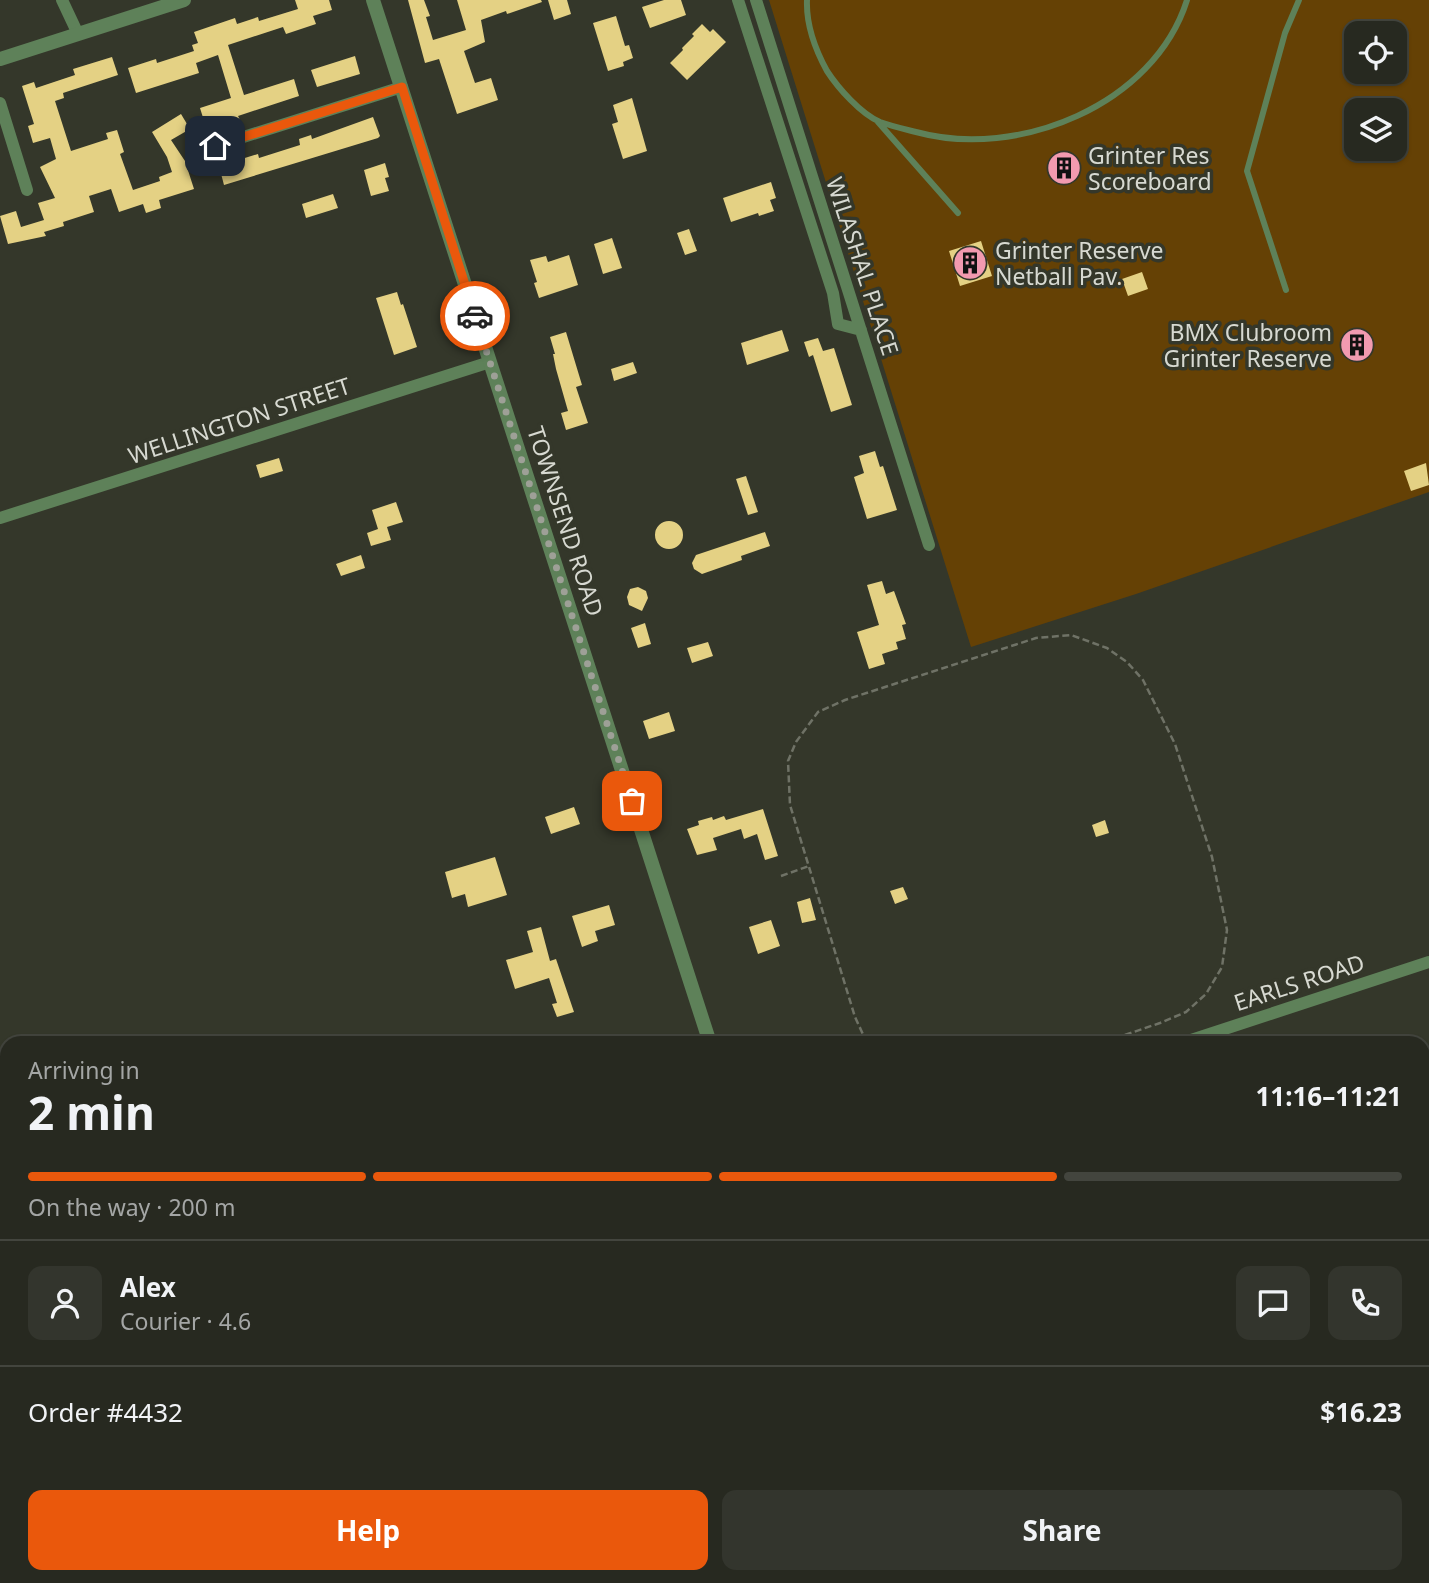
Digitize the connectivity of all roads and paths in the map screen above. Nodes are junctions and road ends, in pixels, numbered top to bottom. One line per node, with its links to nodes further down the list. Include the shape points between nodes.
1 (62, 0): 9 (street)
2 (184, 0): 9 (street)
3 (738, 0): 18 (street, via 838,324)
4 (756, 0): 18 (street, WILASHAL PLACE)
5 (807, 0): 13 (lane, via 819,57 849,98)
6 (1188, 0): 13 (lane, via 1176,30 1140,73 1089,110 1049,128 962,139 934,137)
7 (1299, 0): 17 (lane, via 1247,171)
8 (376, 4): 11 (street, TOWNSEND ROAD)
9 (78, 34): 10 (street)
10 (0, 59)
11 (402, 87): 14 (street); 19 (street, TOWNSEND ROAD)
12 (0, 103): 15 (street)
13 (878, 121): 16 (lane)
14 (215, 146)
15 (27, 190)
16 (958, 213)
17 (1286, 290)
18 (861, 330): 21 (street, WILASHAL PLACE)
19 (490, 362): 20 (street, WELLINGTON STREET); 25 (street, TOWNSEND ROAD)
20 (0, 518)
21 (929, 545)
22 (809, 866): 23 (path); 26 (path); 27 (path, via 790,805 788,761 818,712 1036,638 1071,635 1107,648 1143,680 1175,744 1212,857 1227,930 1222,967 1206,994 1186,1012)
23 (781, 876)
24 (1429, 962): 28 (street, EARLS ROAD)
25 (708, 1036)
26 (864, 1036)
27 (1120, 1036)
28 (1203, 1036)

